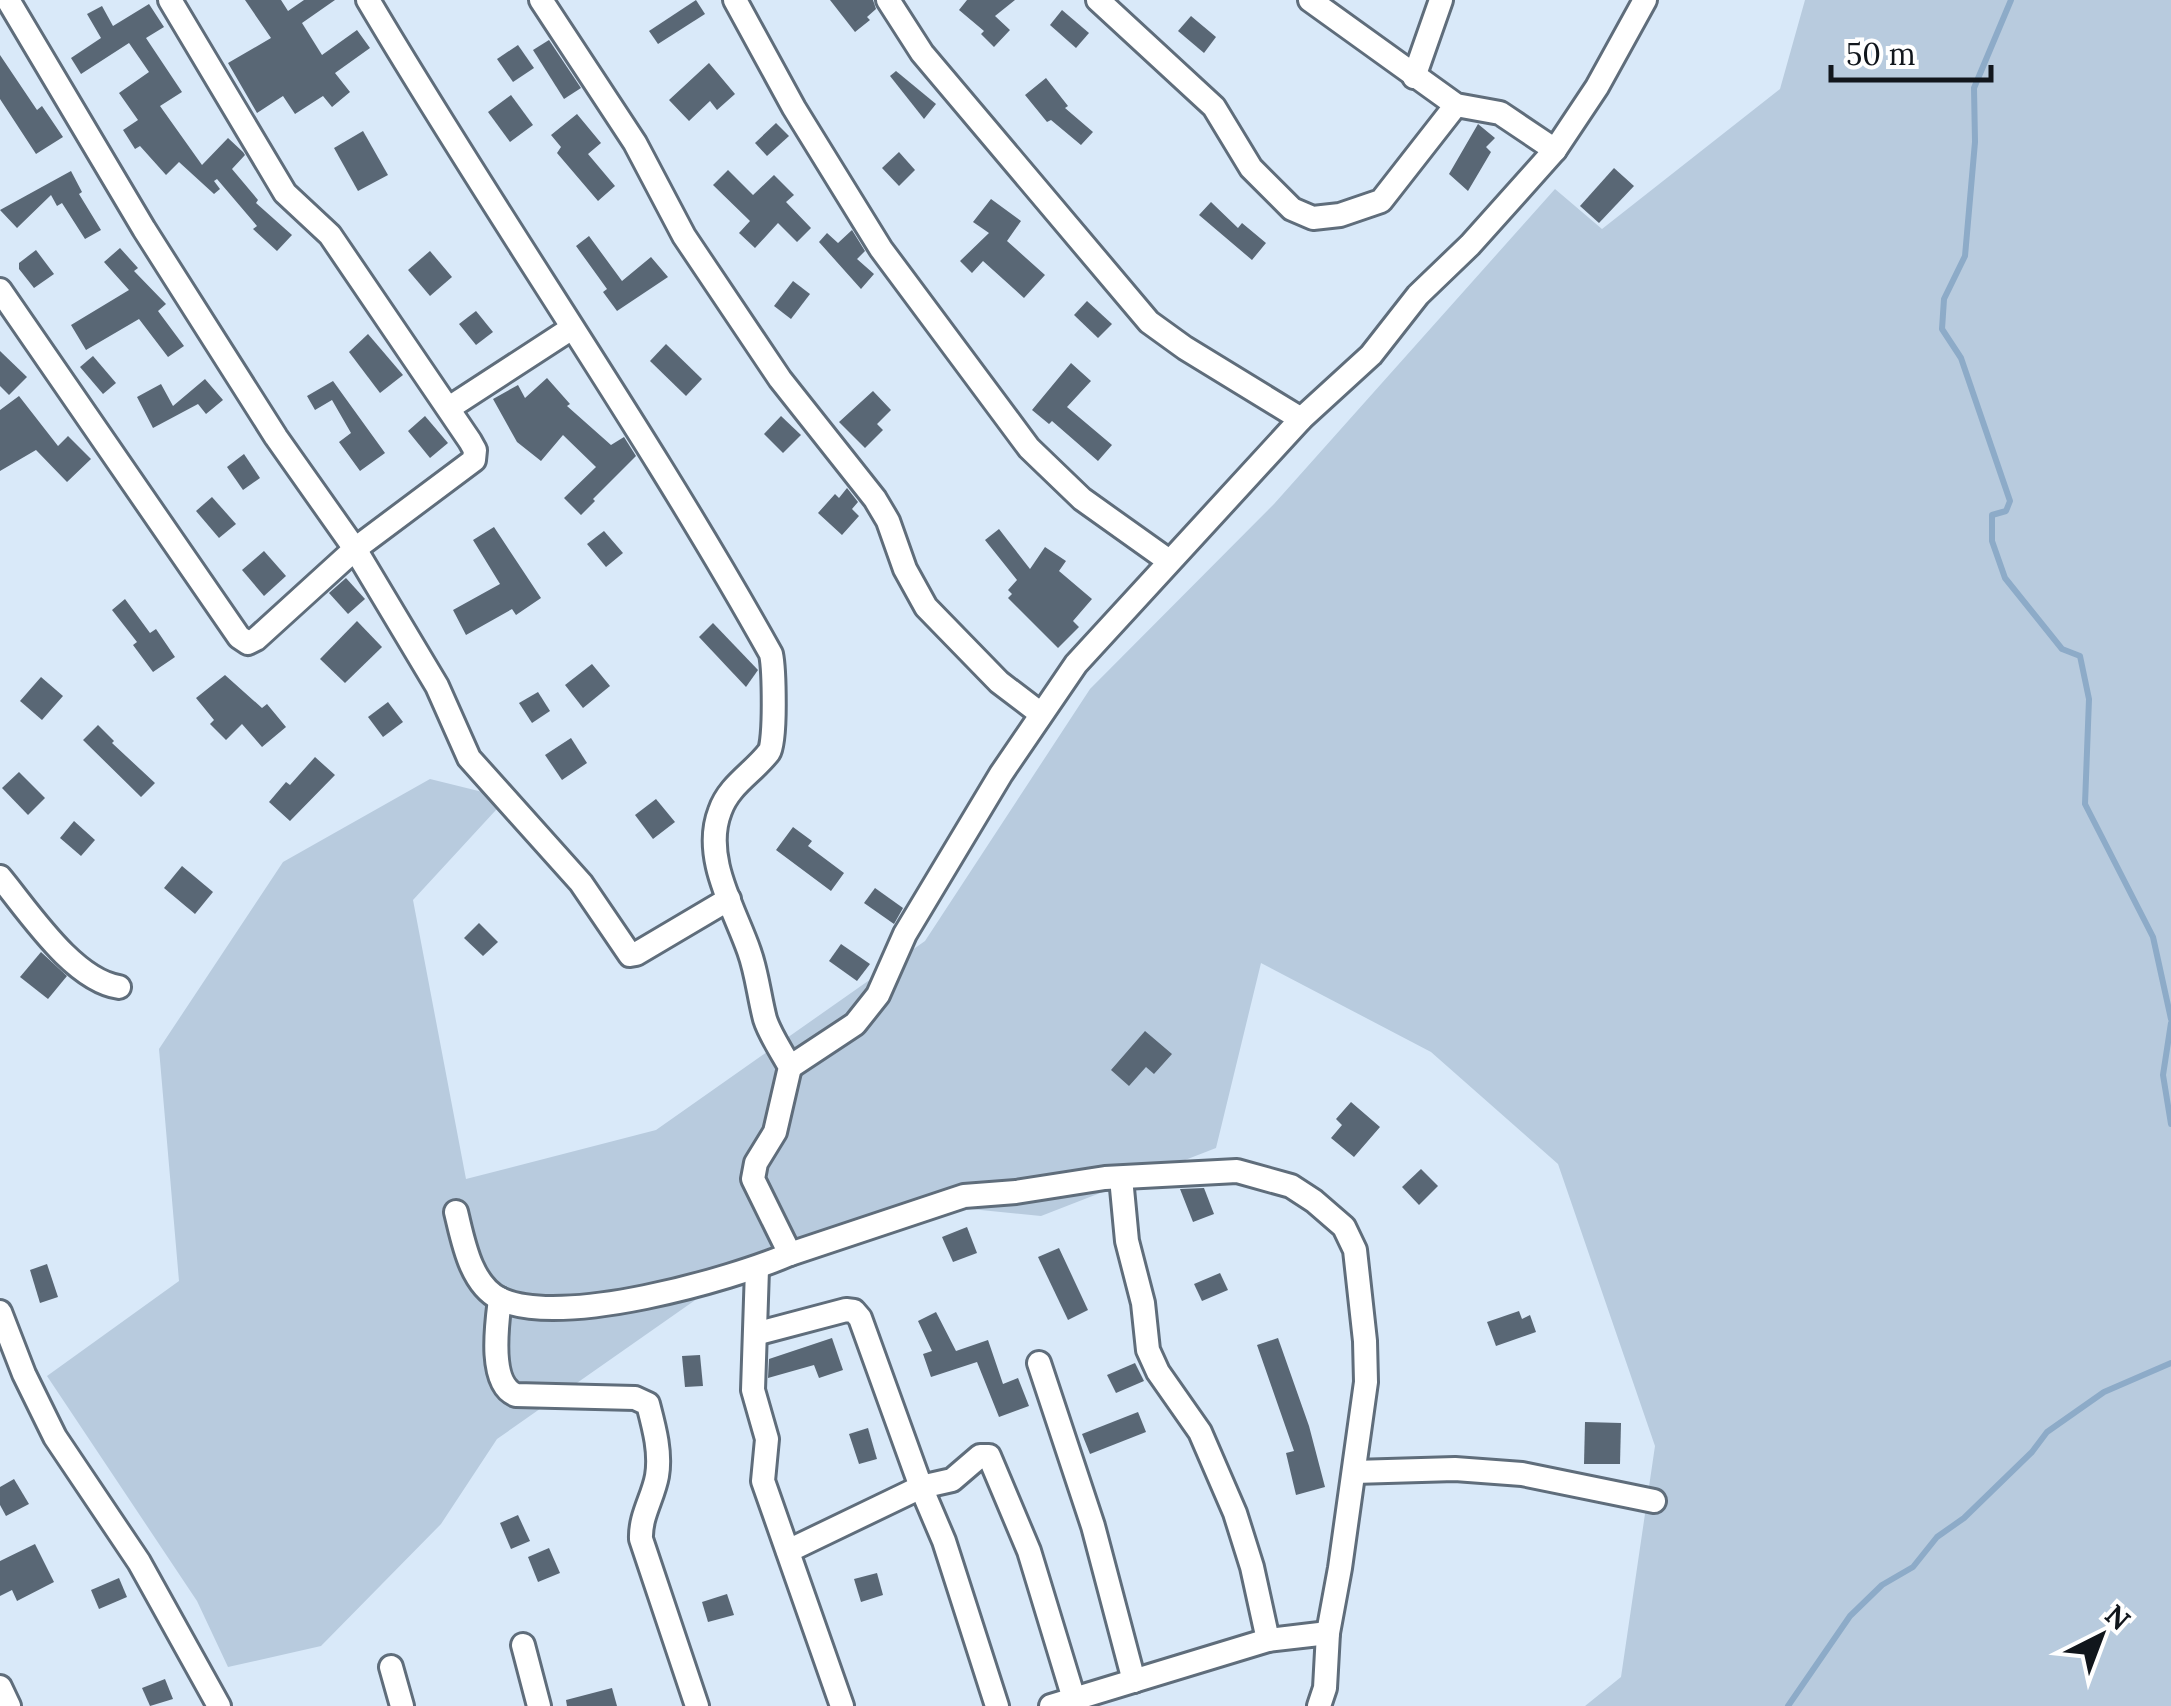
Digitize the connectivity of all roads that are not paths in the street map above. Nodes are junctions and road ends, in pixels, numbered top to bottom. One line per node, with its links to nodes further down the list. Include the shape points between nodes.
1 (8, 0): 18 (street, via 144,230)
2 (170, 0): 16 (street, via 285,193 330,235)
3 (368, 0): 15 (street)
4 (541, 0): 20 (street, via 780,380 875,499 926,606 999,682)
5 (735, 0): 19 (street, via 881,250 1029,448 1082,498)
6 (888, 0): 17 (street, via 922,53 1149,322)
7 (1098, 0): 12 (street, via 1214,107 1251,168 1292,209 1313,218 1381,201)
8 (1310, 0): 11 (street)
9 (1441, 0): 11 (street)
10 (1645, 0): 13 (street)
11 (1414, 77): 12 (street)
12 (1456, 105): 13 (street, via 1500,113)
13 (1555, 150): 17 (street, via 1370,354)
14 (0, 290): 18 (street, via 239,636 256,639)
15 (572, 328): 16 (street); 22 (street, via 776,672 774,741 732,788 714,834)
16 (448, 408): 18 (street, via 474,460)
17 (1301, 419): 19 (street)
18 (355, 549): 22 (street, via 438,686 469,758 581,882 627,952 636,954)
19 (1168, 561): 20 (street, via 1076,664)
20 (1041, 714): 24 (street, via 904,934 878,996 855,1024)
21 (0, 878): 23 (street, via 92,978)
22 (729, 899): 24 (street, via 766,1022)
23 (119, 987)
24 (790, 1067): 27 (street, via 775,1132 754,1179)
25 (1121, 1178): 27 (street, via 964,1196); 33 (street, via 1237,1171 1271,1178 1292,1186 1344,1227 1355,1250 1365,1341); 38 (street, via 1148,1350 1200,1432 1229,1499)
26 (456, 1212): 29 (street, via 480,1280)
27 (790, 1254): 28 (street)
28 (757, 1268): 29 (street, via 612,1302 532,1307); 31 (street)
29 (500, 1299): 48 (street, via 495,1340 508,1392 648,1404 658,1462 641,1539)
30 (0, 1312): 45 (street, via 56,1438 139,1562)
31 (755, 1334): 34 (street, via 854,1311 872,1344); 36 (street, via 753,1390 767,1439 763,1481)
32 (1039, 1363): 41 (street)
33 (1354, 1472): 35 (street, via 1522,1474); 37 (street)
34 (920, 1486): 36 (street); 43 (street, via 952,1480 988,1456 1030,1552); 50 (street)
35 (1654, 1501)
36 (788, 1551): 49 (street)
37 (1328, 1633): 38 (street); 51 (street)
38 (1268, 1640): 41 (street)
39 (523, 1645): 47 (street)
40 (391, 1667): 46 (street)
41 (1134, 1681): 43 (street)
42 (0, 1686): 44 (street)
43 (1063, 1702)
44 (9, 1706)
45 (219, 1706)
46 (402, 1706)
47 (539, 1706)
48 (697, 1706)
49 (842, 1706)
50 (997, 1706)
51 (1319, 1706)

